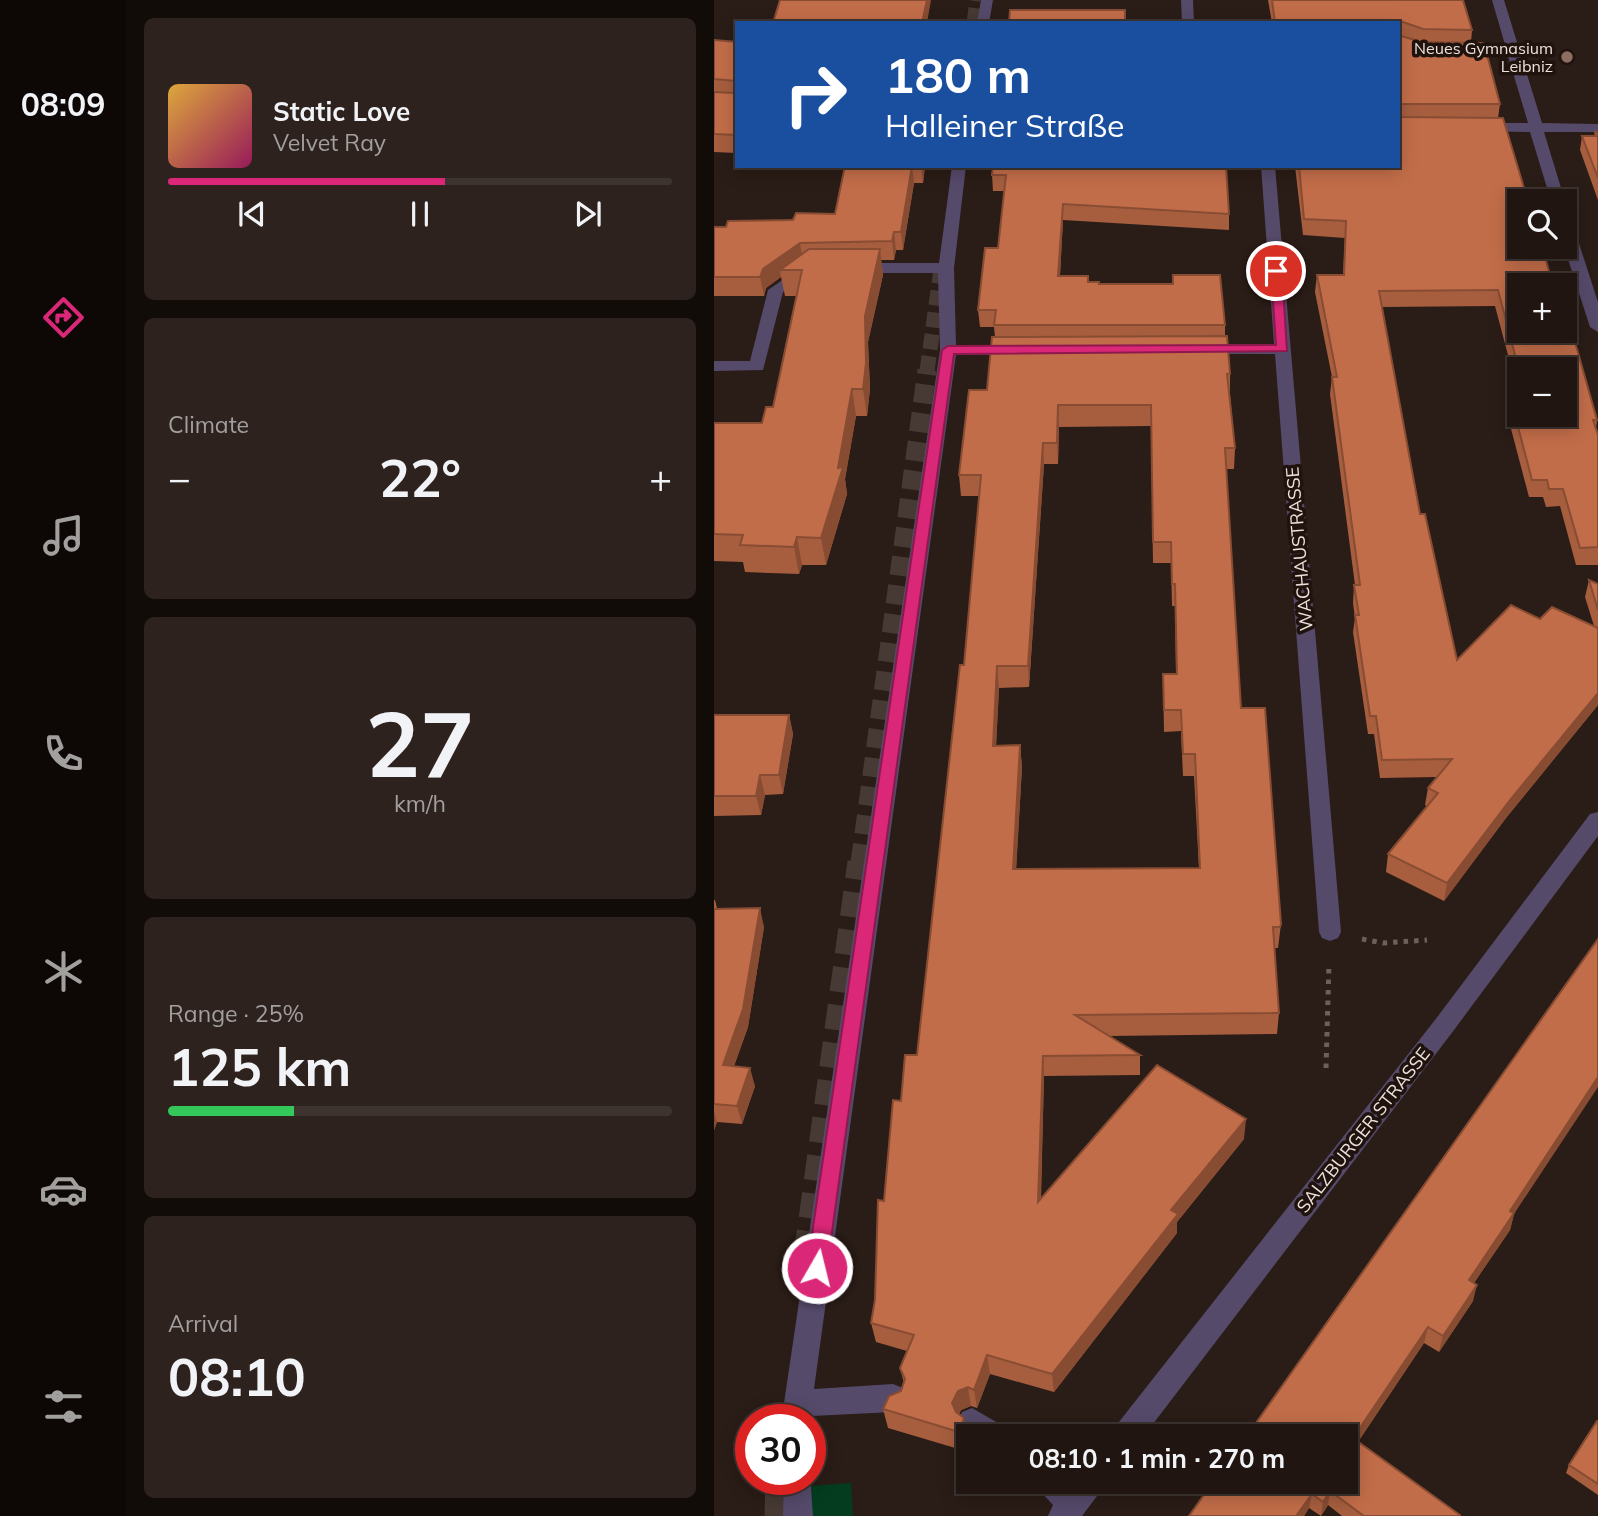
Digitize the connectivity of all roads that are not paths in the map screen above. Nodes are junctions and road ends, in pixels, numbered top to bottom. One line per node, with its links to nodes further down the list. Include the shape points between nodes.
1 (987, 0): 4 (street)
2 (1187, 0): 5 (street)
3 (1498, 0): 7 (street)
4 (983, 21)
5 (1188, 21)
6 (1446, 51): 7 (street)
7 (1513, 52): 9 (street)
8 (1466, 127): 9 (street)
9 (1534, 128): 10 (street); 13 (street)
10 (1598, 128)
11 (959, 168): 17 (street)
12 (1268, 168): 20 (street, WACHAUSTRASSE)
13 (1554, 189)
14 (1576, 259): 18 (street)
15 (820, 267): 23 (street, via 808,267 776,290 757,366)
16 (845, 268): 17 (street)
17 (946, 268): 21 (street)
18 (1598, 327)
19 (1185, 349): 20 (street)
20 (1283, 349): 25 (street, WACHAUSTRASSE)
21 (948, 350): 22 (street); 27 (street)
22 (1032, 350)
23 (714, 366)
24 (1598, 820): 29 (street, SALZBURGER STRASSE)
25 (1330, 932)
26 (893, 1398): 28 (street)
27 (799, 1404)
28 (826, 1407)
29 (1135, 1424)
30 (798, 1495): 31 (street)
31 (798, 1516)

